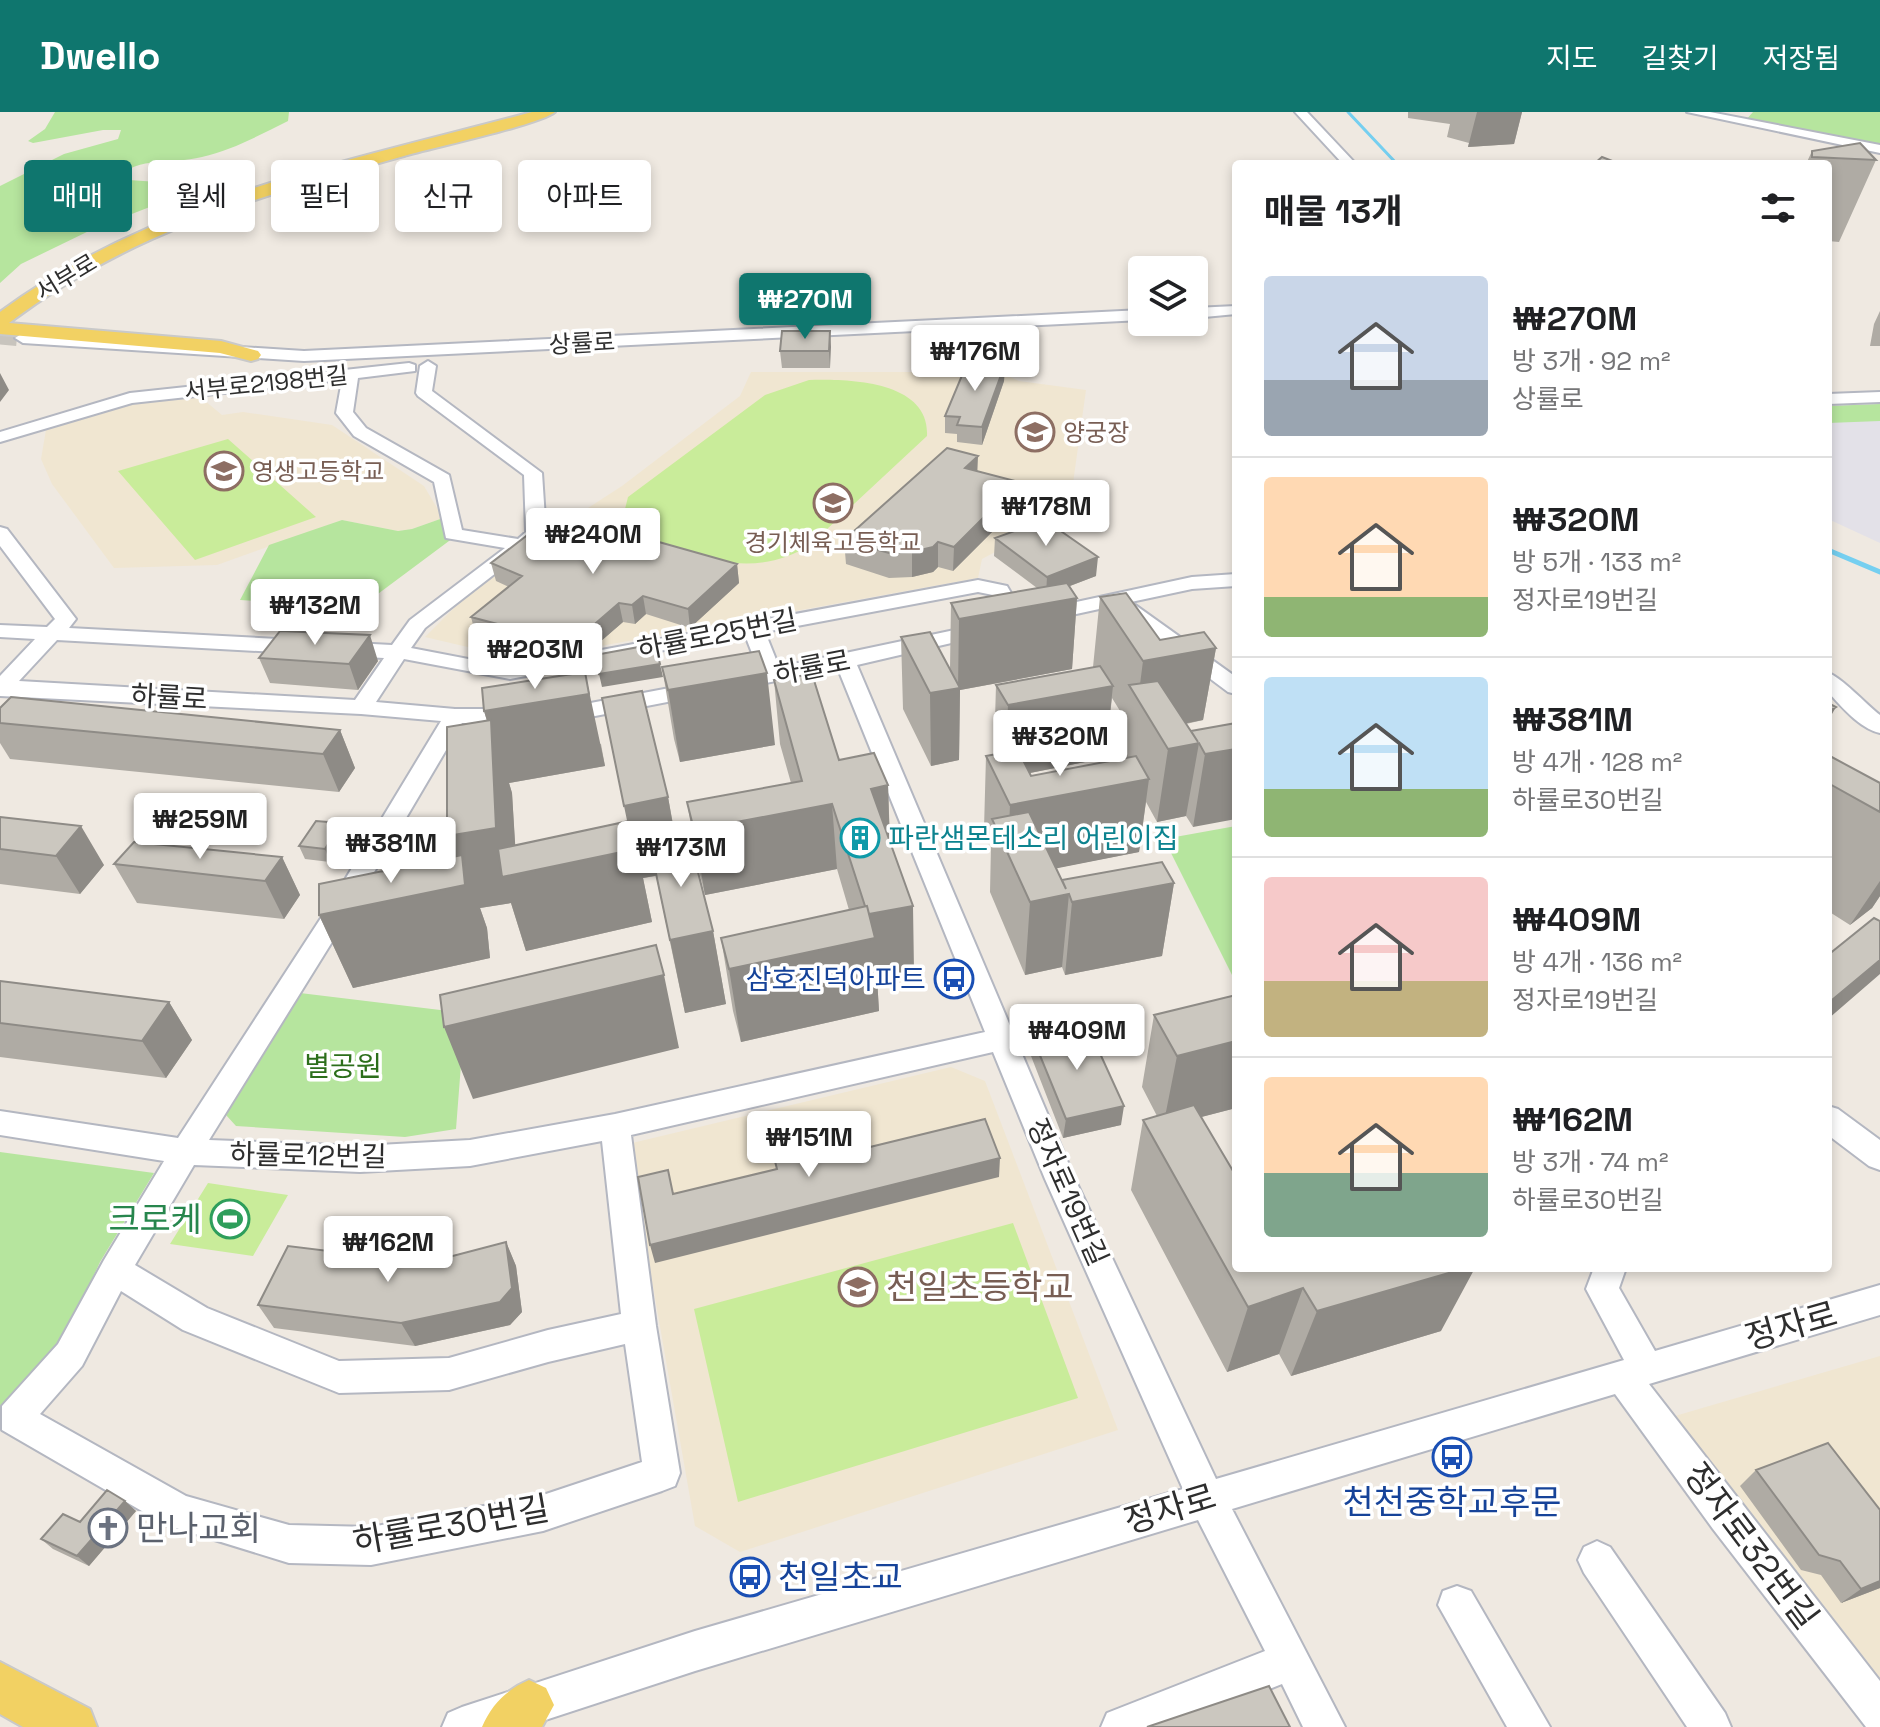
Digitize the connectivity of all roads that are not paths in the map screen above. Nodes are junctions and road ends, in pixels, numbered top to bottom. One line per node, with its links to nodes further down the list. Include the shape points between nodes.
1 (522, 112): 8 (main road, 서부로, via 177,209 115,237)
2 (548, 112): 8 (main road, 서부로, via 195,212)
3 (1301, 112): 7 (street)
4 (1693, 112): 5 (street)
5 (1737, 116): 6 (street)
6 (1880, 149)
7 (1346, 160)
8 (5, 301): 12 (main road, 서부로); 14 (main road)
9 (1232, 310): 10 (street)
10 (1208, 312)
11 (1128, 316): 15 (street, 상률로)
12 (0, 321)
13 (0, 328): 14 (main road)
14 (31, 334): 17 (main road, via 221,347)
15 (536, 346): 17 (street, 상률로); 18 (street, 서부로2198번길)
16 (0, 347): 17 (main road, via 209,358)
17 (251, 355)
18 (428, 366): 19 (street, 서부로2198번길); 24 (street, via 424,393 533,473 536,534)
19 (351, 374): 22 (street, 서부로2198번길, via 130,398); 24 (street, via 344,413 360,432 443,479 453,534)
20 (1880, 397): 21 (street)
21 (1832, 399)
22 (0, 437)
23 (0, 533): 30 (street, via 66,619)
24 (522, 545): 31 (street, via 417,624)
25 (1232, 580): 26 (street, 하률로)
26 (1113, 599): 27 (street, 하률로); 35 (street)
27 (1018, 622): 28 (street, 하률로25번길, via 1000,590 978,586); 32 (street, 하률로)
28 (753, 628): 31 (street, 하률로25번길, via 510,673); 33 (street)
29 (0, 631): 30 (street, 하률로25번길)
30 (53, 634): 31 (street, 하률로25번길); 36 (street)
31 (398, 652): 37 (street)
32 (845, 661): 33 (street, 하률로); 40 (street, 정자로19번길)
33 (771, 675): 38 (street, 하률로, via 559,716)
34 (1832, 683): 39 (street)
35 (1232, 684)
36 (1, 688): 37 (street, 하률로)
37 (361, 707): 38 (street, 하률로)
38 (455, 716): 44 (street, 하률로30번길)
39 (1880, 726)
40 (1002, 1039): 43 (street, 하률로12번길); 51 (street, 정자로19번길)
41 (1832, 1121): 45 (street)
42 (0, 1123): 44 (street, 하률로12번길)
43 (615, 1126): 44 (street, 하률로12번길, via 470,1153 360,1159); 49 (street)
44 (186, 1152): 46 (street, 하률로30번길)
45 (1880, 1157)
46 (115, 1270): 49 (street, via 195,1319 339,1377 449,1374); 49 (street, 하률로30번길, via 70,1355 14,1418 179,1512 289,1544 371,1546 543,1513 662,1473)
47 (1608, 1272): 50 (street, 정자로32번길, via 1602,1289)
48 (1880, 1300): 50 (street, 정자로)
49 (639, 1326)
50 (1635, 1372): 51 (street, 정자로); 56 (street, 정자로32번길, via 1726,1516)
51 (1206, 1498): 54 (street, 정자로19번길); 57 (street, 정자로, via 710,1646)
52 (1597, 1560): 63 (street)
53 (1457, 1605): 62 (street)
54 (1291, 1661): 60 (street); 61 (street, 정자로19번길)
55 (7, 1685): 58 (main road)
56 (1880, 1713)
57 (518, 1716): 59 (street, 정자로)
58 (72, 1727)
59 (462, 1727)
60 (1121, 1727)
61 (1325, 1727)
62 (1530, 1727)
63 (1711, 1727)

